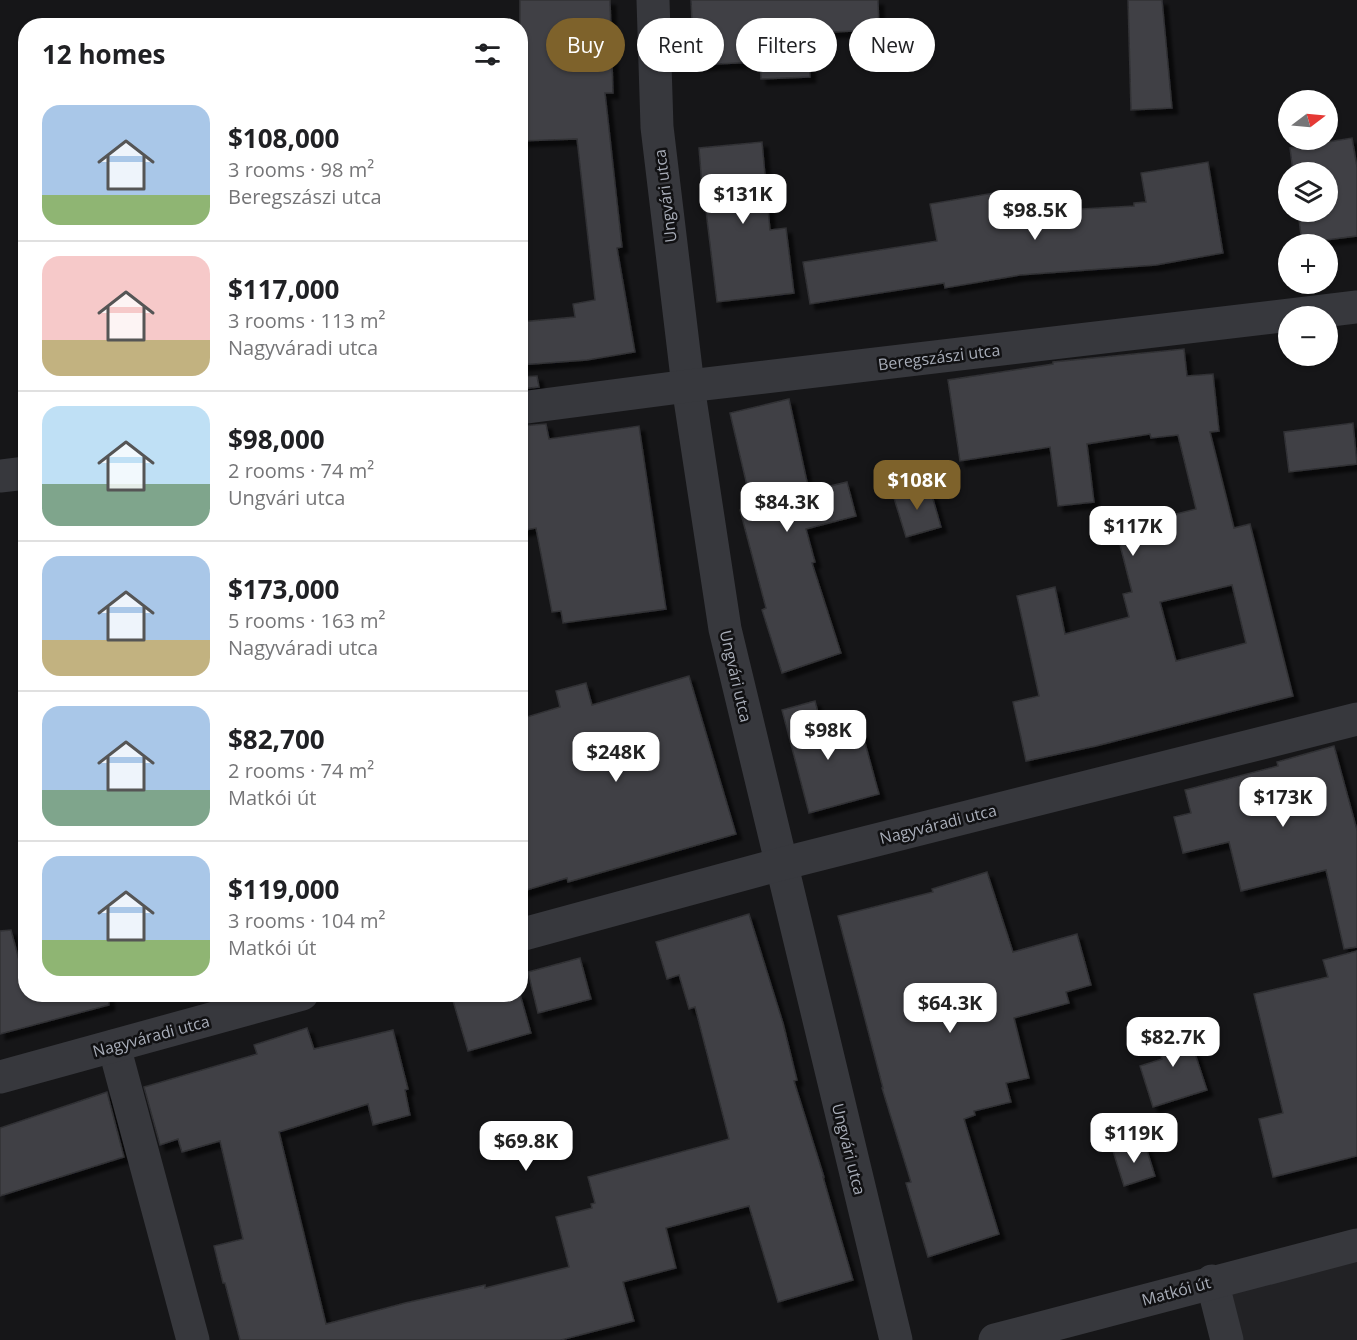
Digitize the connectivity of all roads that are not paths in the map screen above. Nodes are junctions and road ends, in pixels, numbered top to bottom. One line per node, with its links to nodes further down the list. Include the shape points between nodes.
1 (653, 0): 3 (street, Ungvári utca, via 657,127)
2 (1357, 307): 3 (street, Beregszászi utca)
3 (688, 387): 4 (street, Beregszászi utca); 8 (street, Ungvári utca, via 724,629)
4 (528, 407)
5 (18, 474): 6 (street)
6 (0, 476)
7 (1357, 719): 8 (street, Nagyváradi utca)
8 (781, 864): 9 (street, Nagyváradi utca); 16 (street, Ungvári utca)
9 (528, 933)
10 (273, 1002): 11 (street, Nagyváradi utca)
11 (114, 1046): 12 (street, Nagyváradi utca); 15 (street)
12 (0, 1077)
13 (1357, 1245): 14 (street, Matkói út)
14 (1212, 1281): 17 (street, Matkói út); 18 (street)
15 (193, 1340)
16 (896, 1340)
17 (995, 1340)
18 (1227, 1340)

